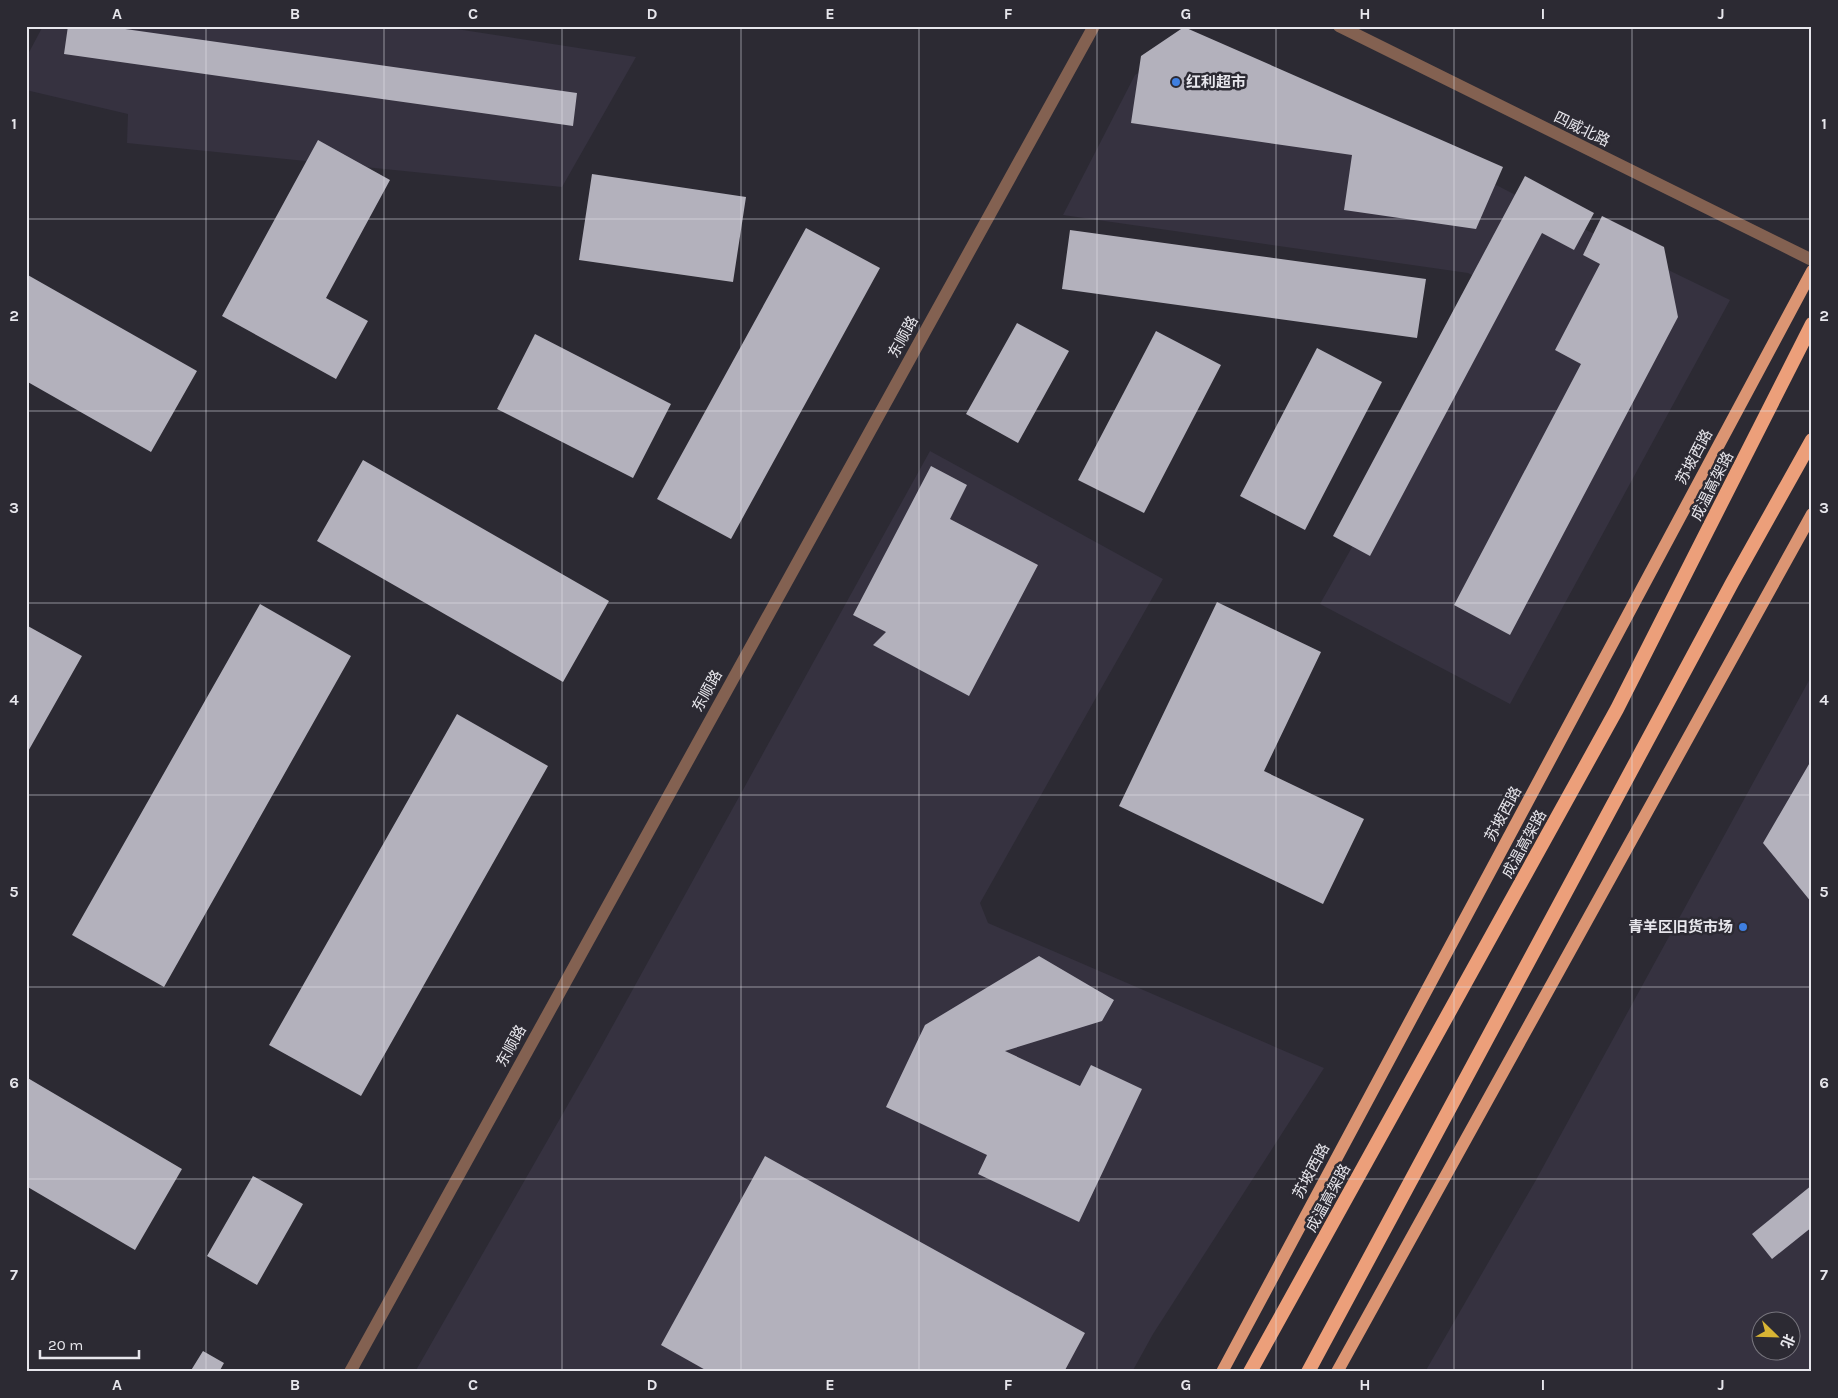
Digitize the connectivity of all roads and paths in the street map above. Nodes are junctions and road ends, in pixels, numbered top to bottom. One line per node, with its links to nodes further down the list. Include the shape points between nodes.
1 (1094, 26): 8 (street, 东顺路)
2 (1339, 26): 3 (street, 四威北路)
3 (1812, 260)
4 (1812, 271): 9 (main road, 苏坡西路)
5 (1812, 324): 10 (highway, 成温高架路, via 1617,709)
6 (1812, 440): 11 (highway, via 1722,600)
7 (1812, 514): 12 (main road)
8 (350, 1372)
9 (1222, 1372)
10 (1250, 1372)
11 (1308, 1372)
12 (1337, 1372)

